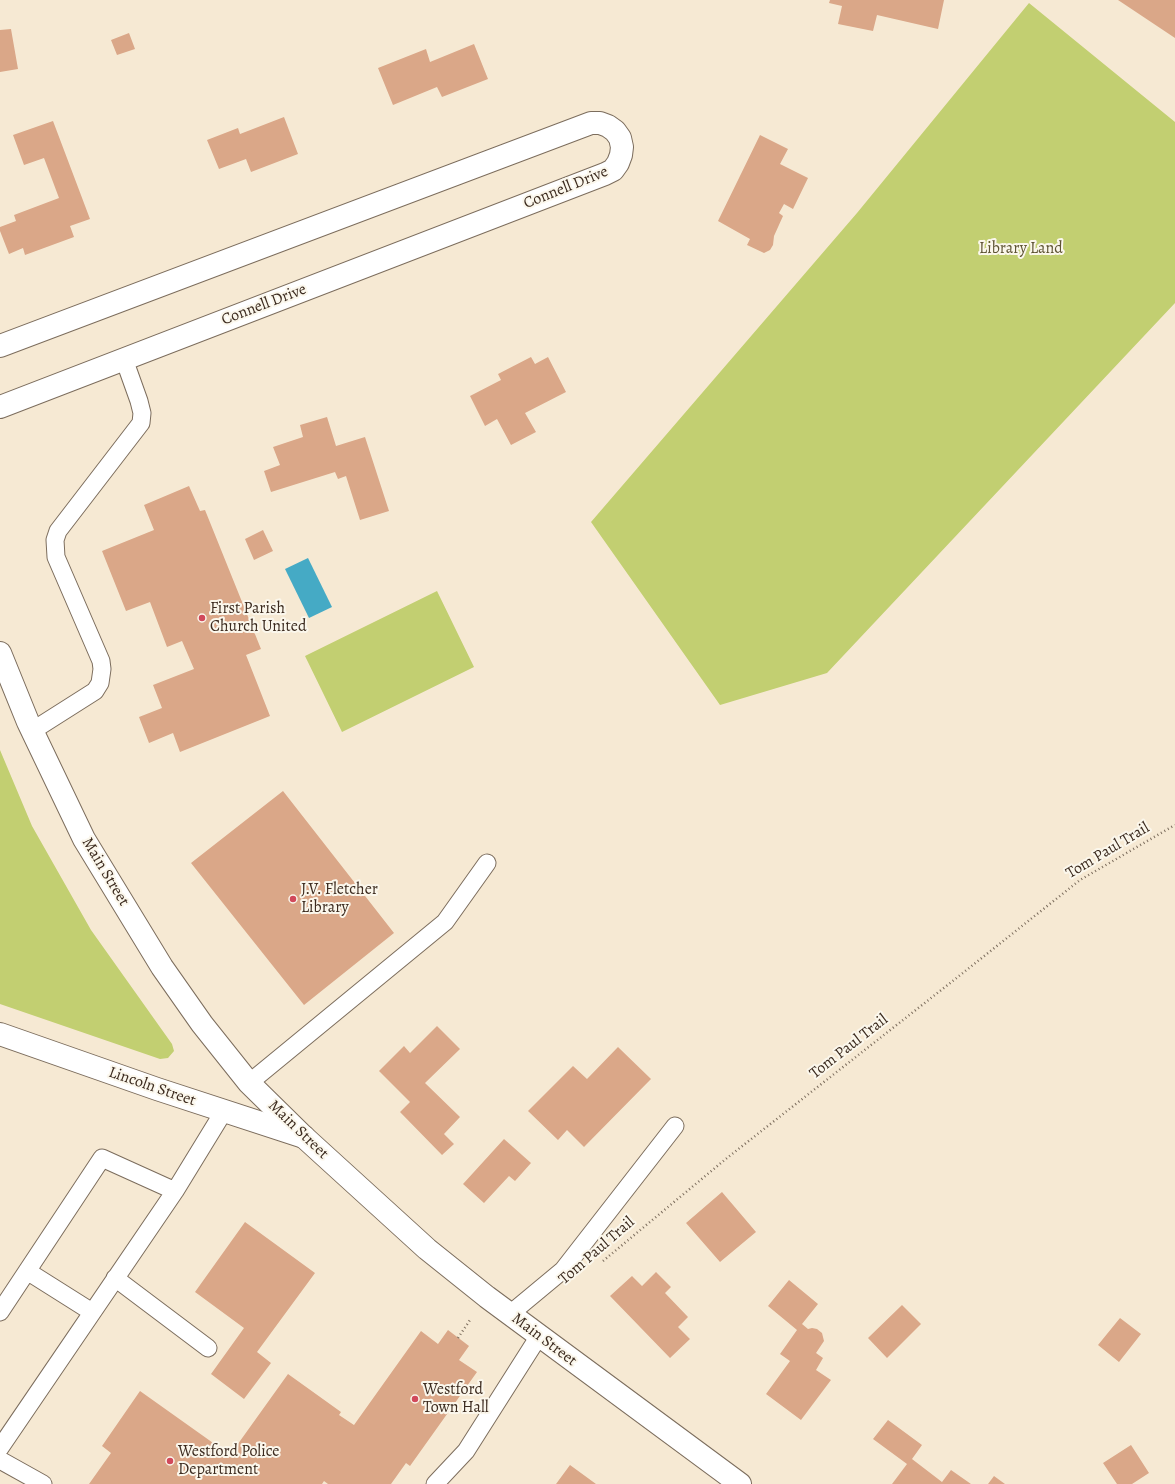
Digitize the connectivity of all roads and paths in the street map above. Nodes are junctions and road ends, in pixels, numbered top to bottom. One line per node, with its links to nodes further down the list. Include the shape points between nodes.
1 (0, 346): 2 (street, Connell Drive, via 591,123 608,126 620,138 622,147 618,163 613,170 605,174)
2 (124, 359): 3 (street, Connell Drive); 5 (lane, via 139,401 141,423 58,531 55,540 56,557 101,661 100,683 95,691)
3 (0, 407)
4 (0, 653): 5 (street, Main Street)
5 (32, 731): 9 (street, Main Street, via 84,839 162,967 202,1024)
6 (1175, 825): 14 (path, Tom Paul Trail, via 1080,880 727,1158)
7 (487, 863): 9 (lane, via 445,922)
8 (0, 1034): 10 (street, Lincoln Street)
9 (249, 1083): 12 (street, Main Street)
10 (224, 1111): 12 (street, Lincoln Street); 13 (lane)
11 (674, 1126): 19 (lane, via 563,1270)
12 (304, 1137): 19 (street, Main Street, via 427,1249)
13 (175, 1190): 15 (lane, via 102,1158); 16 (lane)
14 (597, 1266)
15 (27, 1271): 17 (lane); 18 (lane)
16 (115, 1278): 18 (lane); 23 (lane)
17 (0, 1312)
18 (92, 1312): 24 (lane)
19 (510, 1314): 21 (street, Main Street)
20 (470, 1320): 22 (path)
21 (539, 1336): 27 (lane, via 466,1451); 28 (street, Main Street)
22 (458, 1338)
23 (208, 1348)
24 (0, 1448)
25 (0, 1460): 26 (lane)
26 (43, 1484)
27 (435, 1484)
28 (740, 1484)

